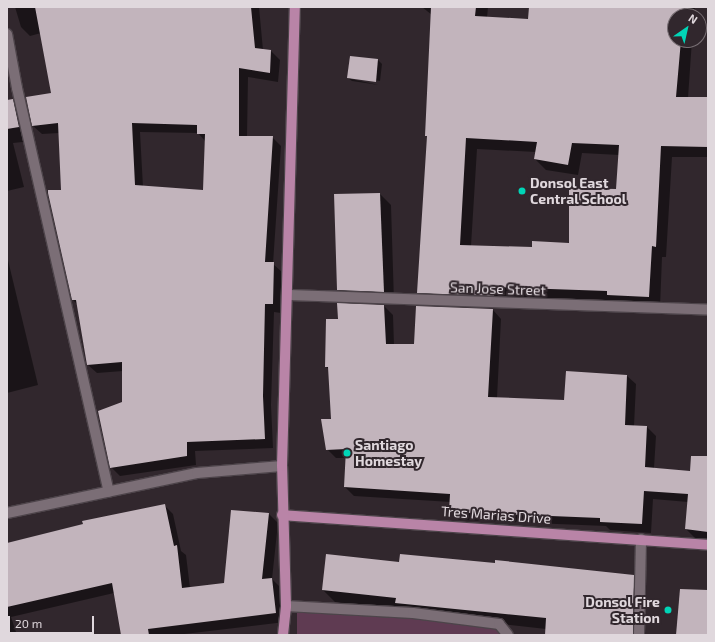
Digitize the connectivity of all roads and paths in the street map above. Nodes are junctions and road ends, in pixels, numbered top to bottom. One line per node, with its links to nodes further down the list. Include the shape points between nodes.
1 (295, 7): 3 (main road)
2 (7, 34): 6 (street)
3 (287, 295): 4 (street, San Jose Street); 5 (main road)
4 (708, 310)
5 (282, 466): 6 (street, via 196,473); 8 (main road)
6 (109, 492): 7 (street)
7 (7, 513)
8 (282, 515): 9 (main road, Tres Marias Drive); 11 (main road)
9 (641, 539): 10 (main road, Tres Marias Drive); 14 (street)
10 (708, 545)
11 (286, 606): 12 (main road); 13 (street, via 413,613 499,624)
12 (283, 635)
13 (508, 635)
14 (639, 635)

